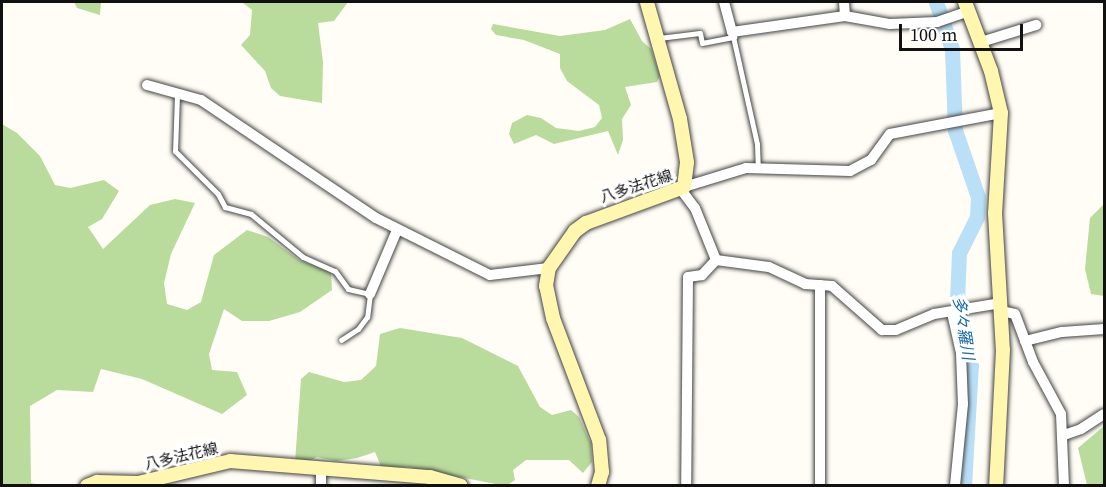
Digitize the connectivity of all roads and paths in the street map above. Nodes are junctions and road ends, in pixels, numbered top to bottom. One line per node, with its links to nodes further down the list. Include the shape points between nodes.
1 (647, 2): 8 (main road, 八多法花線)
2 (724, 2): 7 (street)
3 (844, 2): 5 (street)
4 (967, 6): 5 (street, via 937,22 890,24); 9 (main road)
5 (845, 16): 7 (street)
6 (1036, 25): 9 (street)
7 (733, 35): 8 (lane, via 702,43 700,33); 13 (lane, via 757,144)
8 (658, 38): 14 (main road, 八多法花線, via 686,148)
9 (981, 42): 12 (main road)
10 (147, 85): 11 (street)
11 (177, 95): 15 (street, via 201,100); 19 (lane, via 175,151 218,194 225,207 251,214 303,257 335,272 348,289)
12 (1001, 113): 13 (street, via 890,134 871,160 850,171); 20 (main road, via 995,213)
13 (758, 168): 14 (street, via 716,175)
14 (683, 189): 16 (street); 17 (main road, 八多法花線, via 586,223 575,231)
15 (397, 230): 17 (street, via 490,275 508,276); 19 (street)
16 (716, 260): 18 (street, via 769,267 805,284); 32 (street, via 702,275 688,277)
17 (549, 268): 31 (main road, via 546,286 553,318 599,440 602,472)
18 (820, 285): 21 (street, via 832,286 882,330); 33 (street)
19 (370, 294): 23 (lane, via 367,317 358,329)
20 (1001, 307): 21 (street); 24 (street, via 1015,314); 35 (main road, via 1002,389)
21 (957, 312): 34 (street, via 963,394)
22 (1104, 329): 24 (street, via 1062,332)
23 (341, 340)
24 (1025, 341): 26 (street, via 1061,414)
25 (1104, 414): 26 (street)
26 (1064, 435): 36 (street)
27 (321, 469): 28 (main road, 八多法花線, via 230,461 138,483 97,482); 29 (street); 30 (main road, 八多法花線, via 430,477)
28 (87, 486)
29 (321, 486)
30 (461, 486)
31 (598, 486)
32 (686, 486)
33 (820, 486)
34 (955, 486)
35 (996, 486)
36 (1064, 486)

